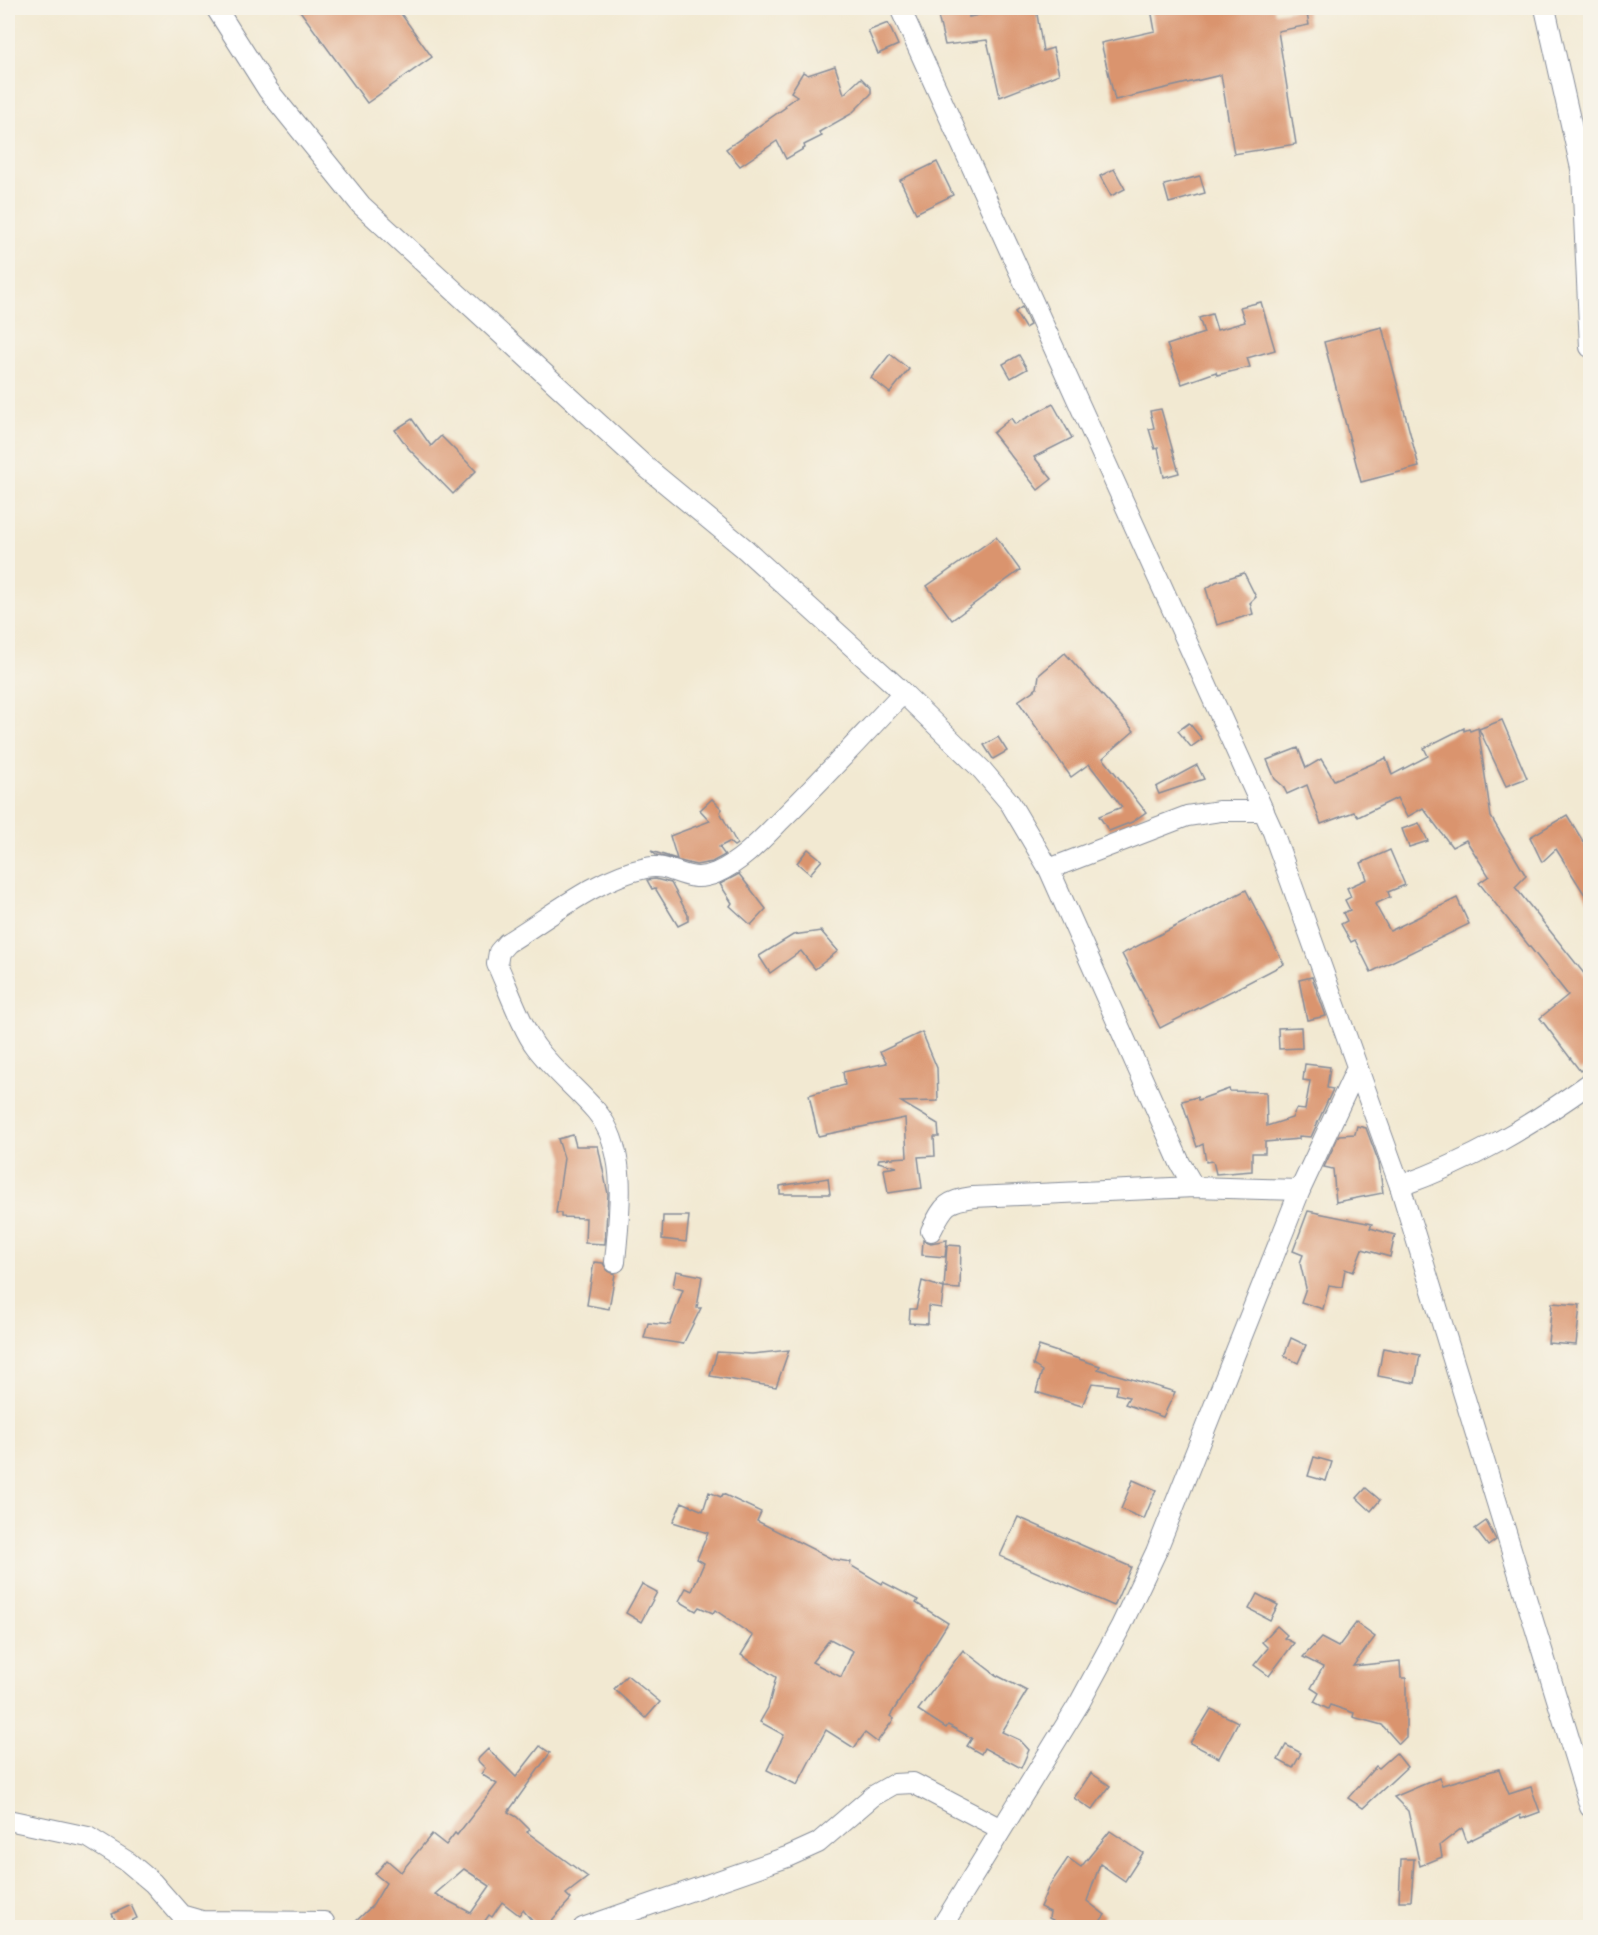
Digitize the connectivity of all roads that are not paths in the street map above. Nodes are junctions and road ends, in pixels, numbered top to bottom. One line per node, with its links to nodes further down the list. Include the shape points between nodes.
1 (216, 8): 5 (street, via 268,90 361,205 647,468 744,548)
2 (900, 8): 6 (street)
3 (1545, 8): 4 (street, via 1582,172)
4 (1590, 347)
5 (903, 693): 7 (street, via 1010,803); 14 (street, via 755,846 717,872 696,879 665,868 646,868 608,881 507,943 499,952 497,964 535,1045 607,1127 617,1159 620,1195)
6 (1264, 811): 7 (street, via 1187,816); 8 (street)
7 (1049, 869): 11 (street, via 1165,1131)
8 (1357, 1068): 10 (street); 12 (street)
9 (1590, 1083): 10 (street, via 1532,1125 1441,1172)
10 (1400, 1186): 15 (street)
11 (1194, 1187): 12 (street); 13 (street, via 951,1200)
12 (1300, 1190): 17 (street, via 1156,1552 1080,1702)
13 (931, 1231)
14 (615, 1262)
15 (1590, 1807)
16 (8, 1821): 18 (street, via 88,1837 128,1862 181,1915 202,1921)
17 (1001, 1828): 19 (street, via 913,1783 894,1784 873,1796 818,1844); 20 (street)
18 (324, 1922)
19 (583, 1928)
20 (941, 1928)

